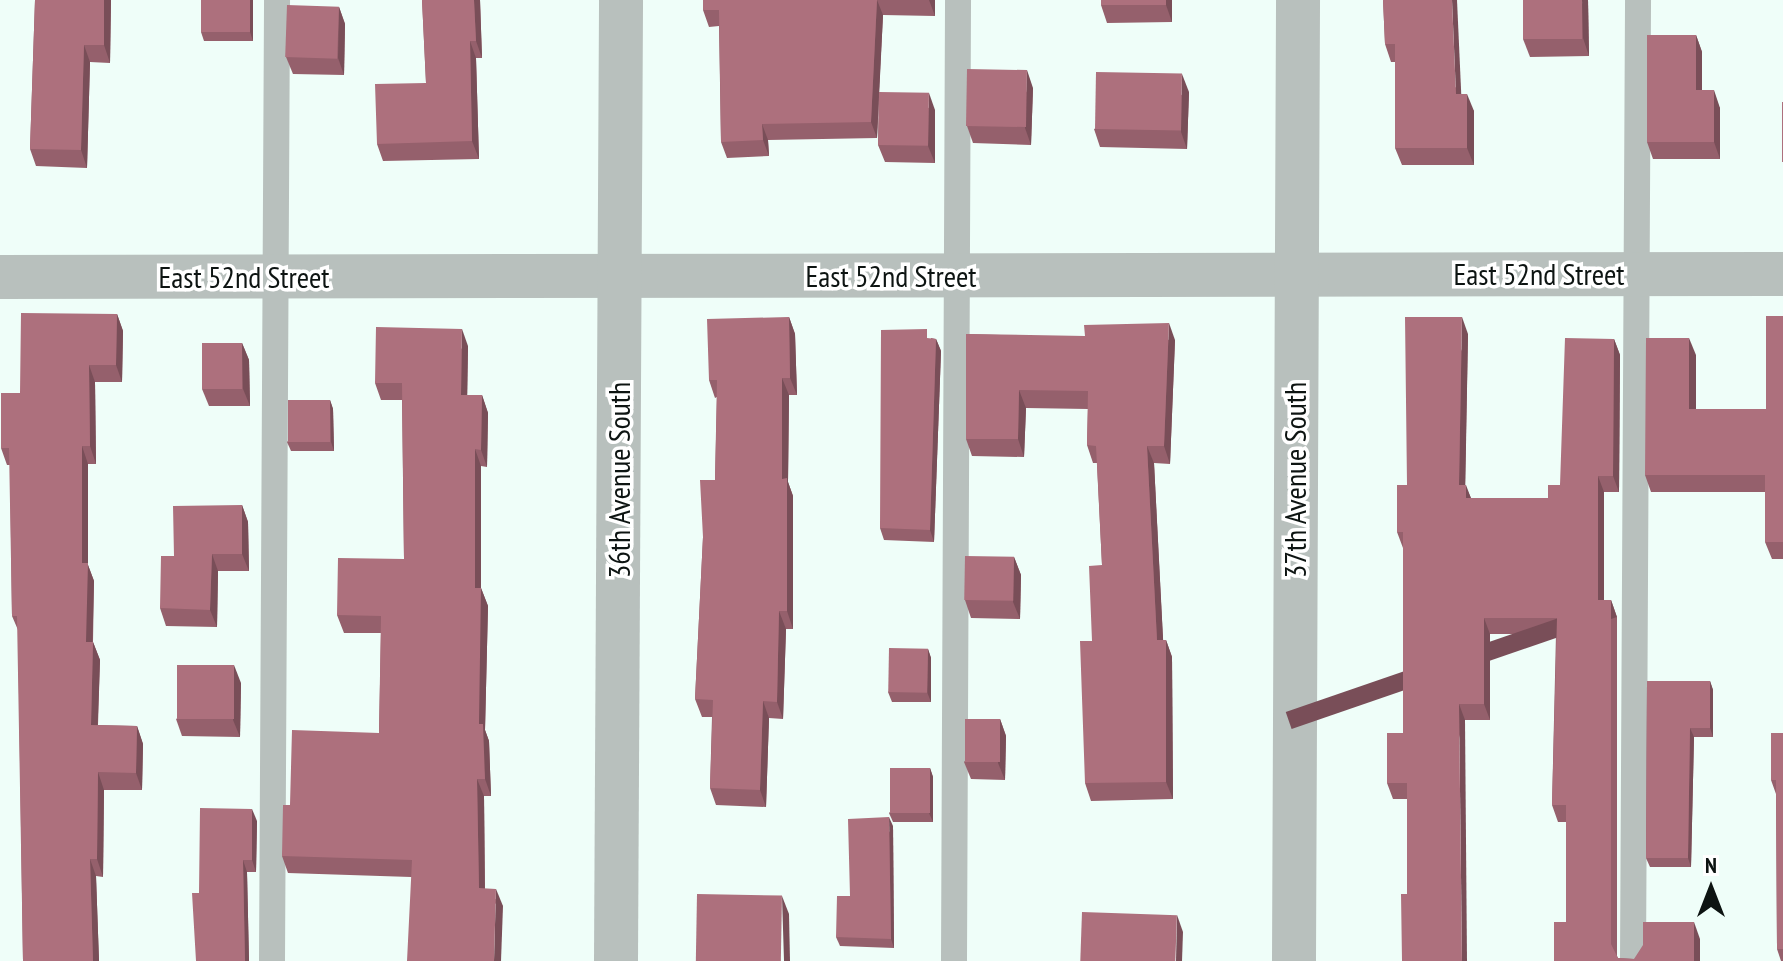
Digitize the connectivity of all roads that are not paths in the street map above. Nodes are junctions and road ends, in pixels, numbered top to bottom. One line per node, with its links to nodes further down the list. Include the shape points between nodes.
1 (277, 0): 11 (lane)
2 (621, 0): 12 (street, 36th Avenue South)
3 (958, 0): 9 (lane)
4 (1298, 0): 6 (street, 37th Avenue South)
5 (1638, 0): 7 (lane)
6 (1296, 274): 7 (street, East 52nd Street); 9 (street, East 52nd Street); 16 (street, 37th Avenue South)
7 (1635, 274): 8 (street, East 52nd Street); 17 (lane)
8 (1783, 274)
9 (955, 276): 12 (street, East 52nd Street); 15 (lane)
10 (0, 277): 11 (street, East 52nd Street)
11 (276, 277): 12 (street, East 52nd Street); 13 (lane)
12 (619, 277): 14 (street, 36th Avenue South)
13 (272, 961)
14 (616, 961)
15 (954, 961)
16 (1294, 961)
17 (1633, 961)

